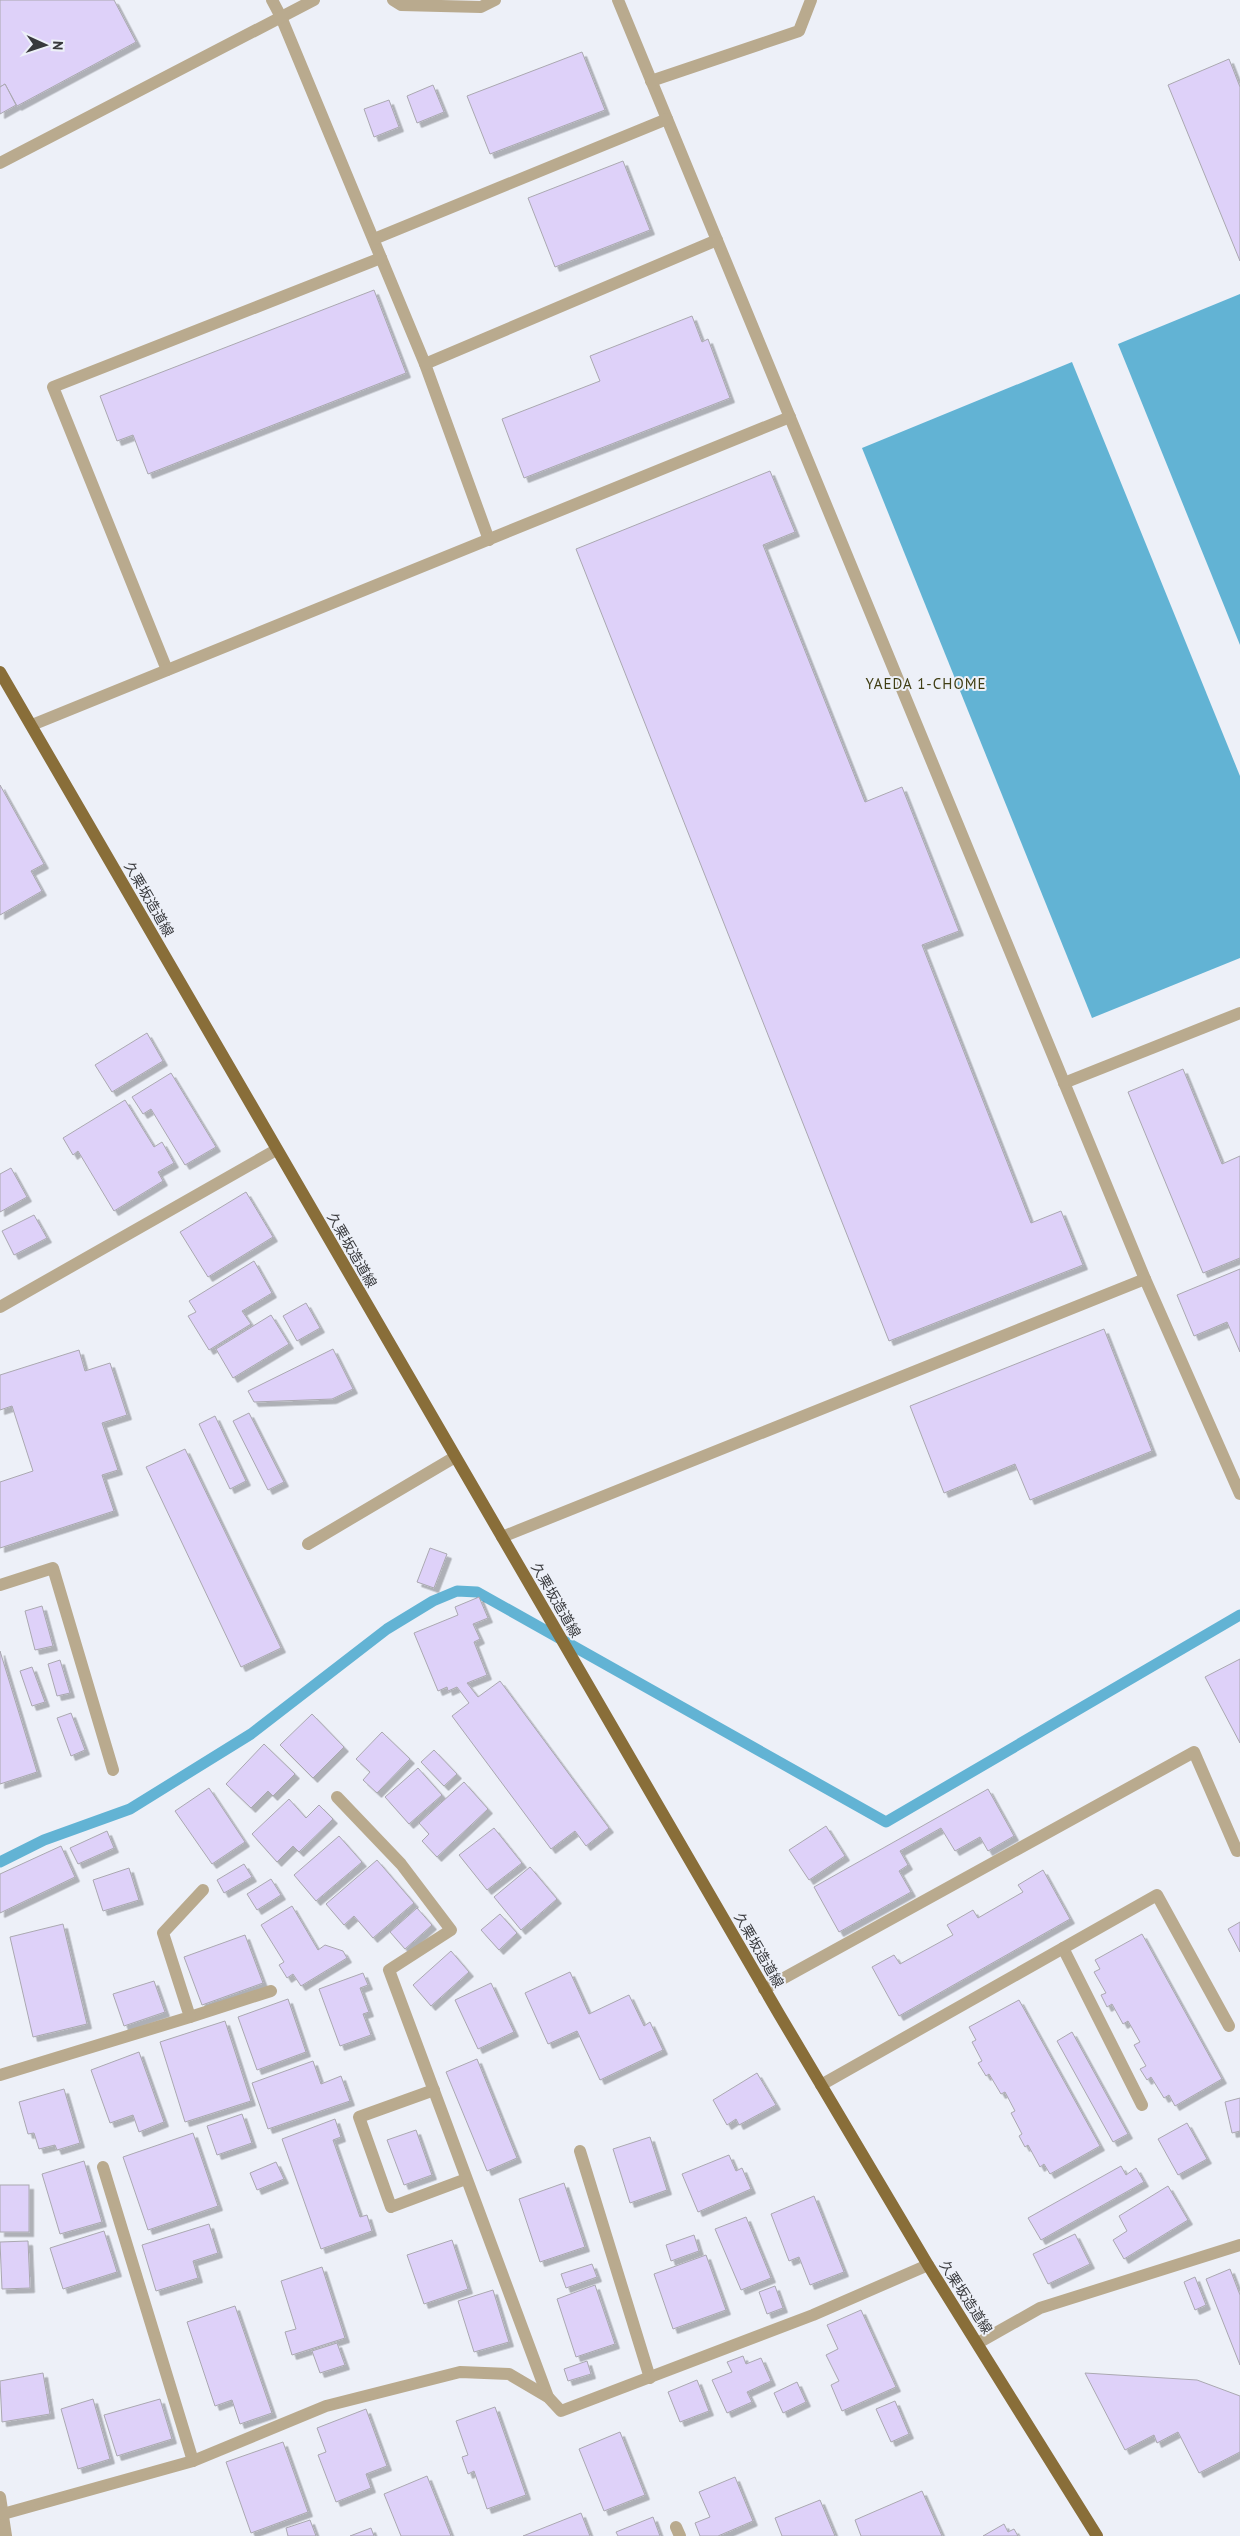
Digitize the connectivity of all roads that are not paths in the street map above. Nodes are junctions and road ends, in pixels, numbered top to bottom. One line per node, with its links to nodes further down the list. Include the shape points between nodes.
1 (272, 0): 7 (street)
2 (314, 0): 7 (street)
3 (394, 0): 4 (street, via 401,5 481,7)
4 (495, 0)
5 (618, 0): 8 (street)
6 (811, 0): 8 (street, via 799,31)
7 (281, 17): 10 (street); 11 (street)
8 (651, 81): 9 (street)
9 (667, 119): 11 (street); 12 (street)
10 (0, 163)
11 (374, 239): 13 (street)
12 (717, 240): 14 (street); 15 (street)
13 (382, 258): 14 (street); 17 (street, via 53,387)
14 (425, 364): 16 (street)
15 (790, 417): 16 (street); 21 (street)
16 (489, 540): 17 (street)
17 (167, 670): 19 (street)
18 (0, 672): 19 (main road, 久栗坂造道線)
19 (32, 725): 22 (main road, 久栗坂造道線)
20 (1240, 1013): 21 (street)
21 (1064, 1083): 23 (street)
22 (276, 1150): 24 (street); 25 (main road, 久栗坂造道線)
23 (1145, 1279): 26 (street); 27 (street)
24 (1, 1304)
25 (455, 1457): 27 (main road, 久栗坂造道線); 28 (street)
26 (1240, 1494)
27 (502, 1537): 35 (main road, 久栗坂造道線)
28 (308, 1544)
29 (0, 1585): 30 (street, via 53,1568)
30 (113, 1770)
31 (337, 1797): 41 (street, via 401,1864 451,1930 389,1970)
32 (1237, 1851): 35 (street, via 1194,1752)
33 (203, 1890): 37 (street, via 163,1934)
34 (1063, 1948): 38 (street, via 1158,1895); 40 (street); 42 (street)
35 (764, 1988): 40 (main road, 久栗坂造道線)
36 (271, 1991): 37 (street)
37 (190, 2017): 39 (street)
38 (1229, 2026)
39 (0, 2074)
40 (821, 2085): 47 (main road, 久栗坂造道線)
41 (434, 2090): 45 (street); 45 (street, via 359,2117 391,2207)
42 (1142, 2105)
43 (580, 2152): 49 (street)
44 (102, 2167): 51 (street)
45 (466, 2179): 50 (street)
46 (1240, 2245): 48 (street, via 1040,2308)
47 (928, 2265): 48 (main road, 久栗坂造道線); 49 (street, via 813,2315)
48 (978, 2343): 55 (main road, 久栗坂造道線)
49 (650, 2378): 50 (street, via 562,2411)
50 (548, 2397): 51 (street, via 508,2374 460,2372 326,2406)
51 (193, 2460): 53 (street)
52 (0, 2497): 53 (street)
53 (3, 2514): 54 (street)
54 (6, 2536)
55 (1097, 2536)

